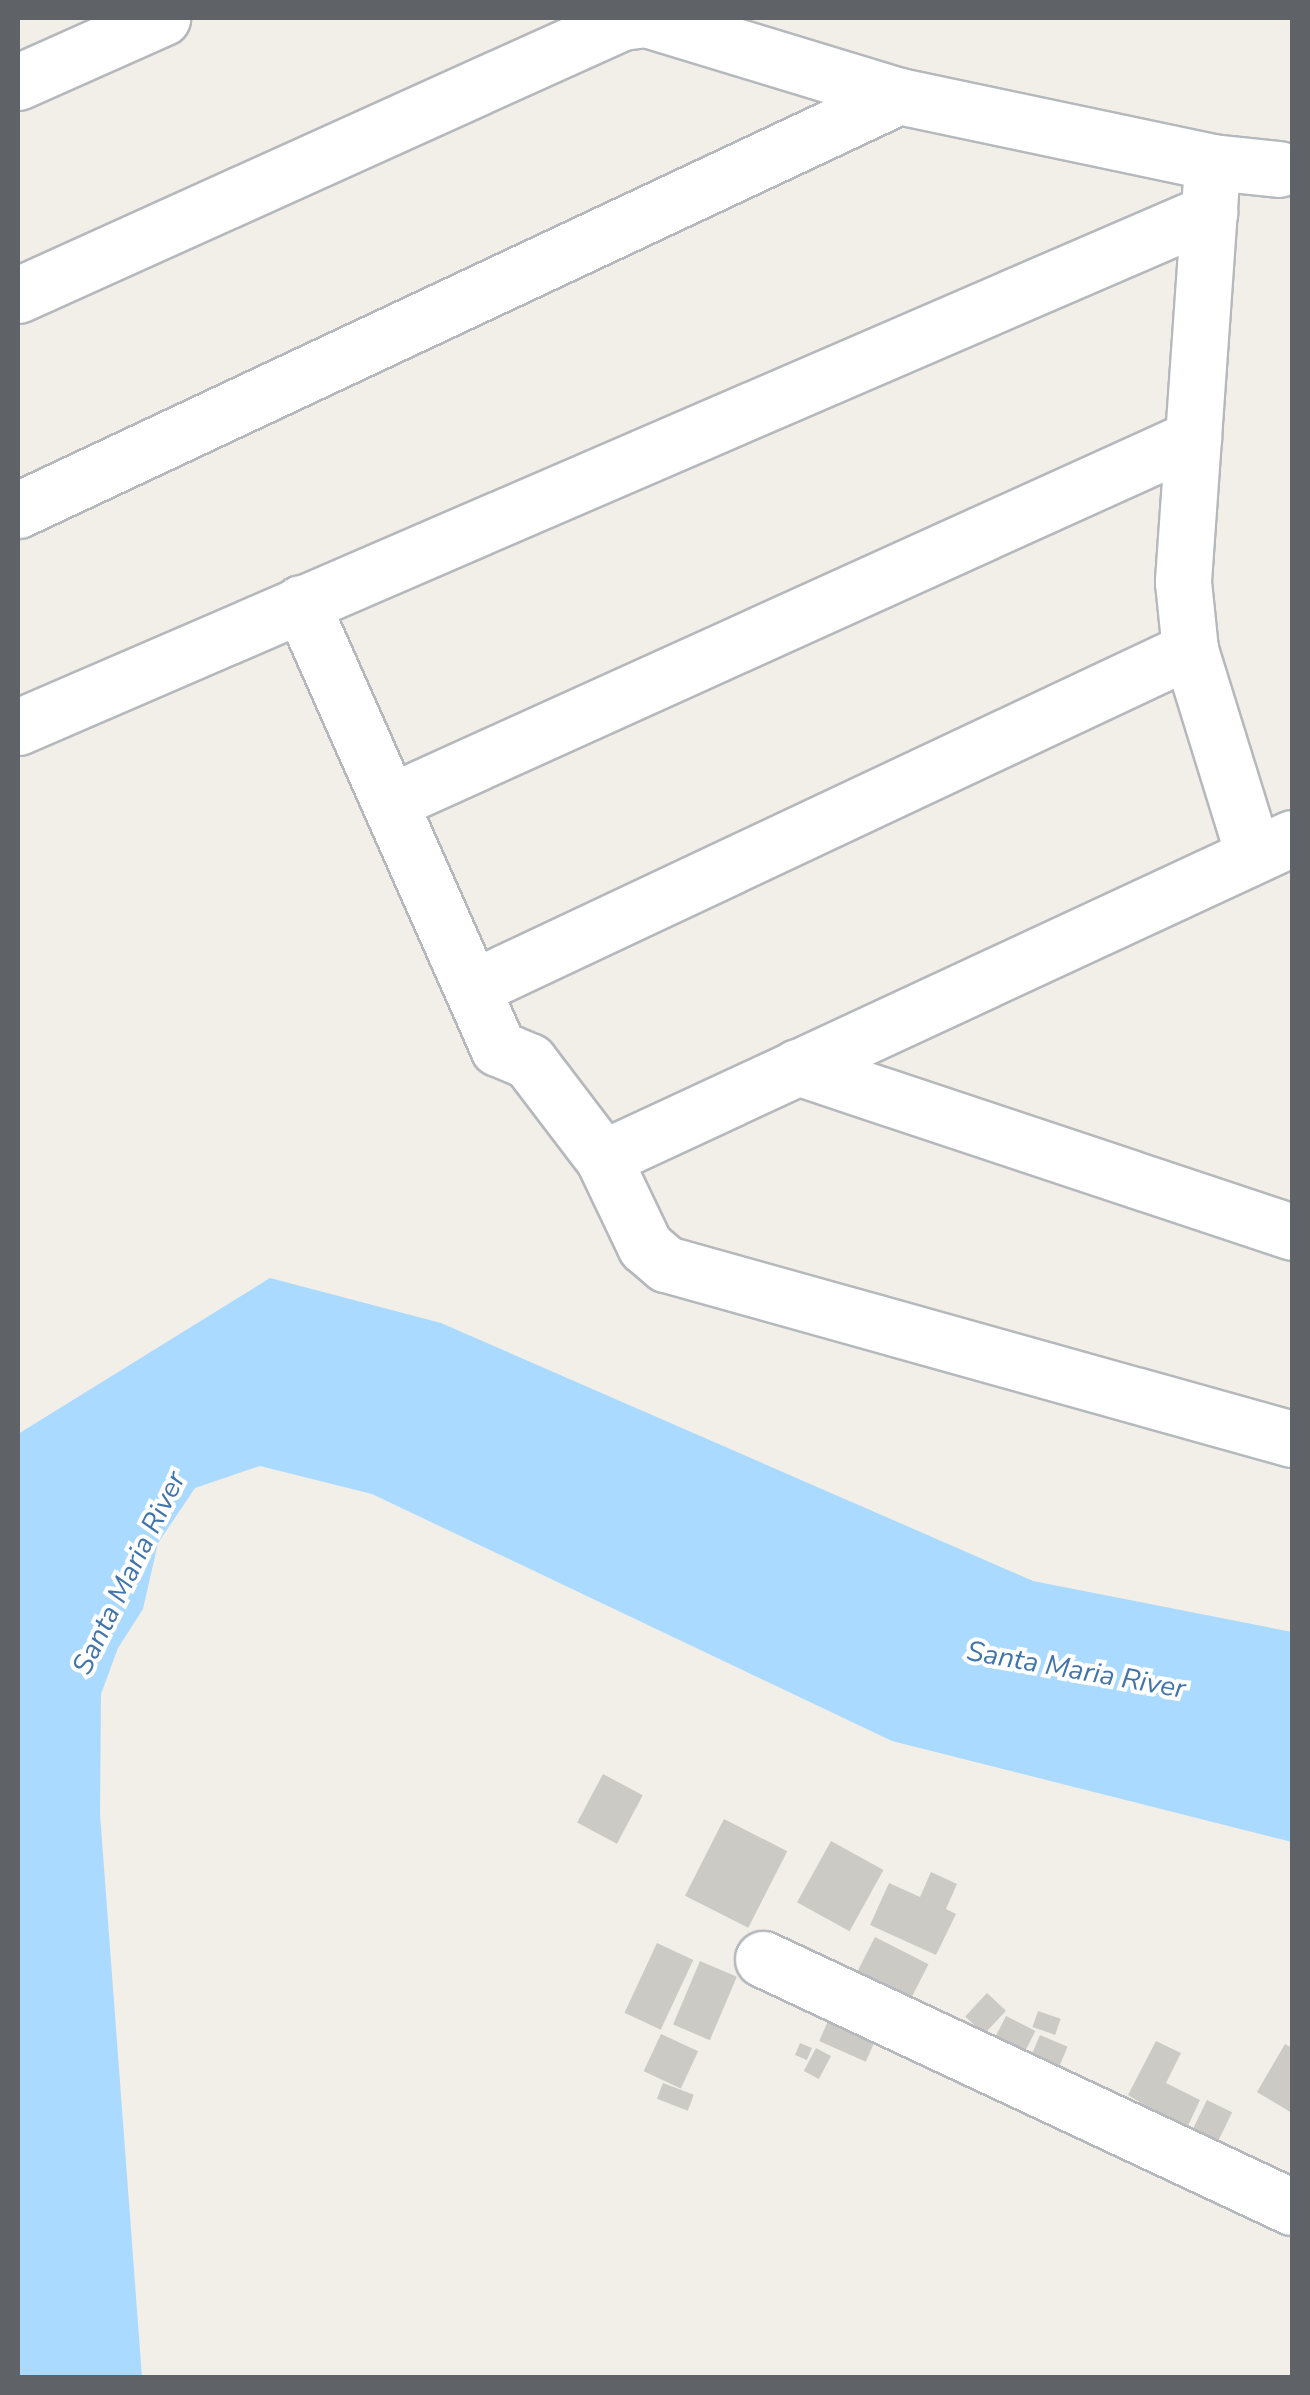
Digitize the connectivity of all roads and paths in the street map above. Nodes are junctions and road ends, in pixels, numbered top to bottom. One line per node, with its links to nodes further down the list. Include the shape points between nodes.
1 (162, 18): 2 (street)
2 (97, 31): 3 (street)
3 (18, 82)
4 (899, 96): 6 (street); 7 (street, via 671,24 622,22); 9 (street)
5 (1279, 168): 6 (street)
6 (1210, 187): 8 (street); 10 (street)
7 (18, 295)
8 (1193, 438): 11 (street, via 1184,582); 13 (street)
9 (18, 510)
10 (301, 603): 12 (street); 13 (street)
11 (1190, 650): 14 (street); 15 (street)
12 (18, 727)
13 (390, 802): 15 (street)
14 (1272, 846): 16 (street)
15 (472, 988): 17 (street, via 498,1048 529,1061)
16 (797, 1068): 17 (street); 18 (street)
17 (603, 1158): 19 (street, via 645,1246 666,1264)
18 (1292, 1232)
19 (1292, 1439)
20 (763, 1960): 21 (street)
21 (1292, 2207)

